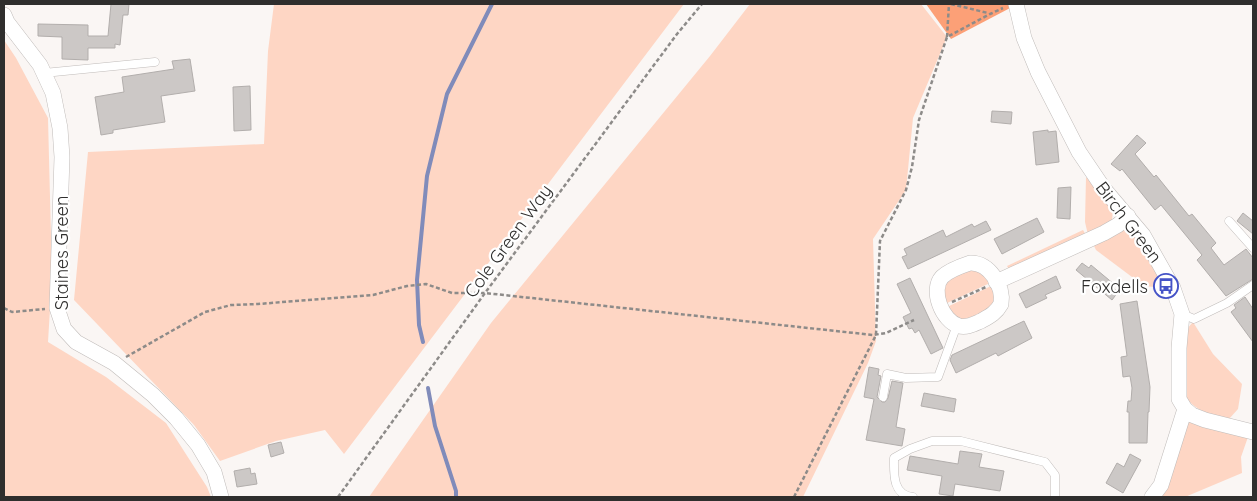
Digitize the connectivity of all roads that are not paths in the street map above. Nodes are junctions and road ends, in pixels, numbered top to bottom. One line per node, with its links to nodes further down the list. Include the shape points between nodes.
1 (1011, 5): 5 (street, Birch Green, via 1038,72 1079,152 1104,189)
2 (4, 15): 4 (street, Staines Green)
3 (155, 62): 4 (lane)
4 (44, 73): 15 (street, Staines Green, via 53,93 60,128 57,308 64,329 76,342 114,363 176,418 214,472)
5 (1128, 216): 8 (street, via 1104,233); 10 (street, Birch Green, via 1164,269)
6 (1229, 221): 7 (lane)
7 (1253, 248)
8 (996, 282): 11 (street, via 1002,298 995,313 973,324); 11 (street, via 988,268 976,263 964,265 941,277 938,299 947,318)
9 (1253, 285): 10 (lane, via 1194,319)
10 (1182, 314): 13 (street, Birch Green, via 1178,389)
11 (957, 326): 12 (lane, via 938,377 906,378 887,374)
12 (883, 397)
13 (1185, 409): 14 (street, via 1205,420); 18 (street, via 1161,485)
14 (1253, 432)
15 (221, 497)
16 (913, 497): 17 (lane, via 902,494 896,485 894,458 932,441 961,441 1045,462 1055,475)
17 (1055, 497)
18 (1152, 497)

